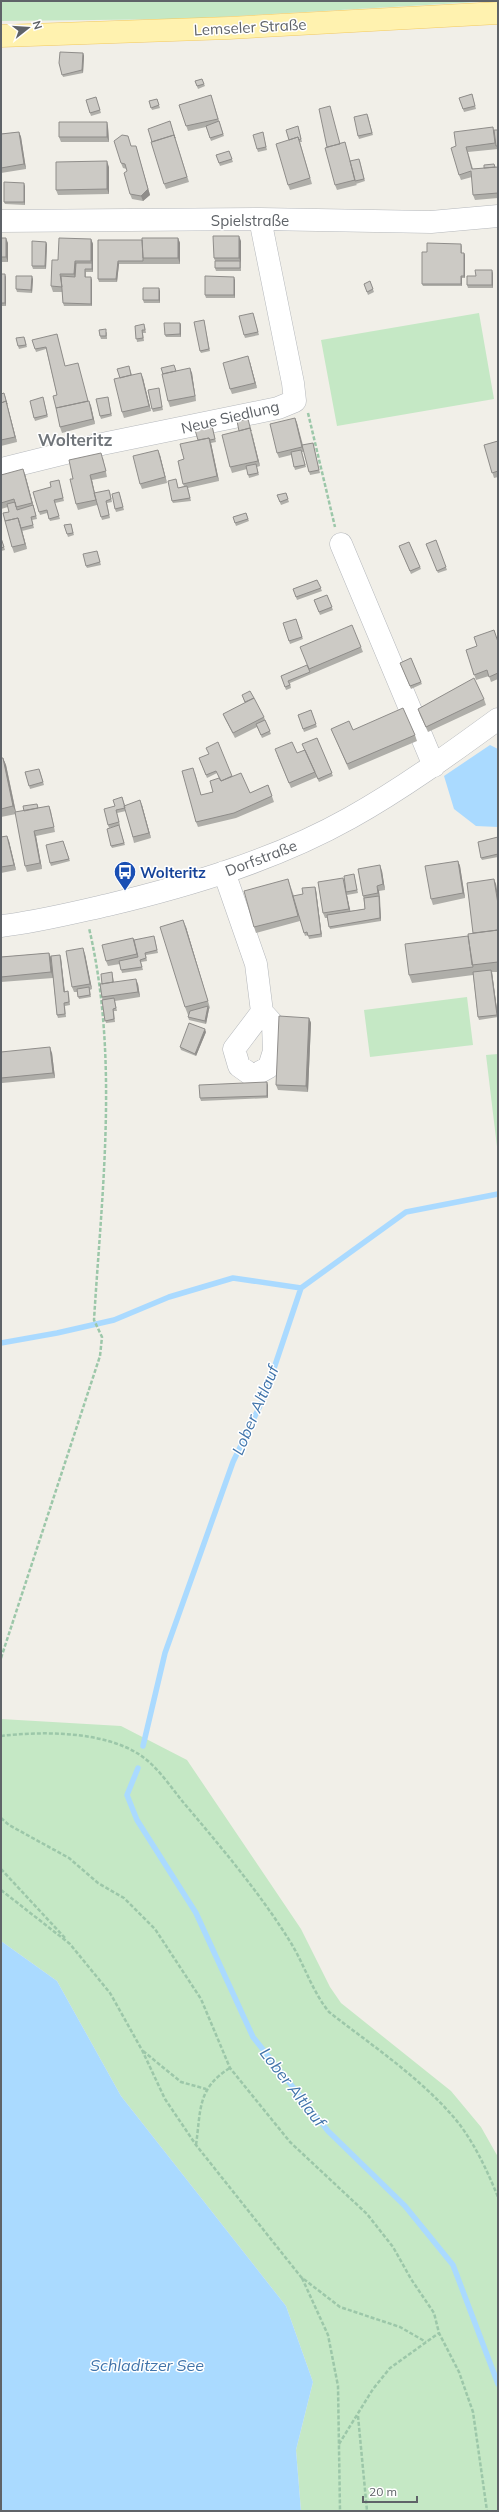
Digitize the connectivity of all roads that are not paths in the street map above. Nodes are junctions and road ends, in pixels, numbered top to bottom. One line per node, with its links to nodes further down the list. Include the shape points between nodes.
1 (498, 13): 2 (main road, Lemseler Straße, via 229,28)
2 (1, 36)
3 (498, 216): 4 (street, Spielstraße, via 431,222)
4 (260, 219): 5 (street, Spielstraße); 6 (street, Neue Siedlung, via 294,383 295,401 278,408 102,444)
5 (1, 221)
6 (1, 469)
7 (341, 544): 9 (street)
8 (498, 719): 9 (street, Dorfstraße)
9 (434, 766): 10 (street, Dorfstraße, via 350,818 295,846)
10 (224, 872): 11 (street, Dorfstraße, via 32,923); 12 (street, via 256,964)
11 (1, 926)
12 (262, 1012)

